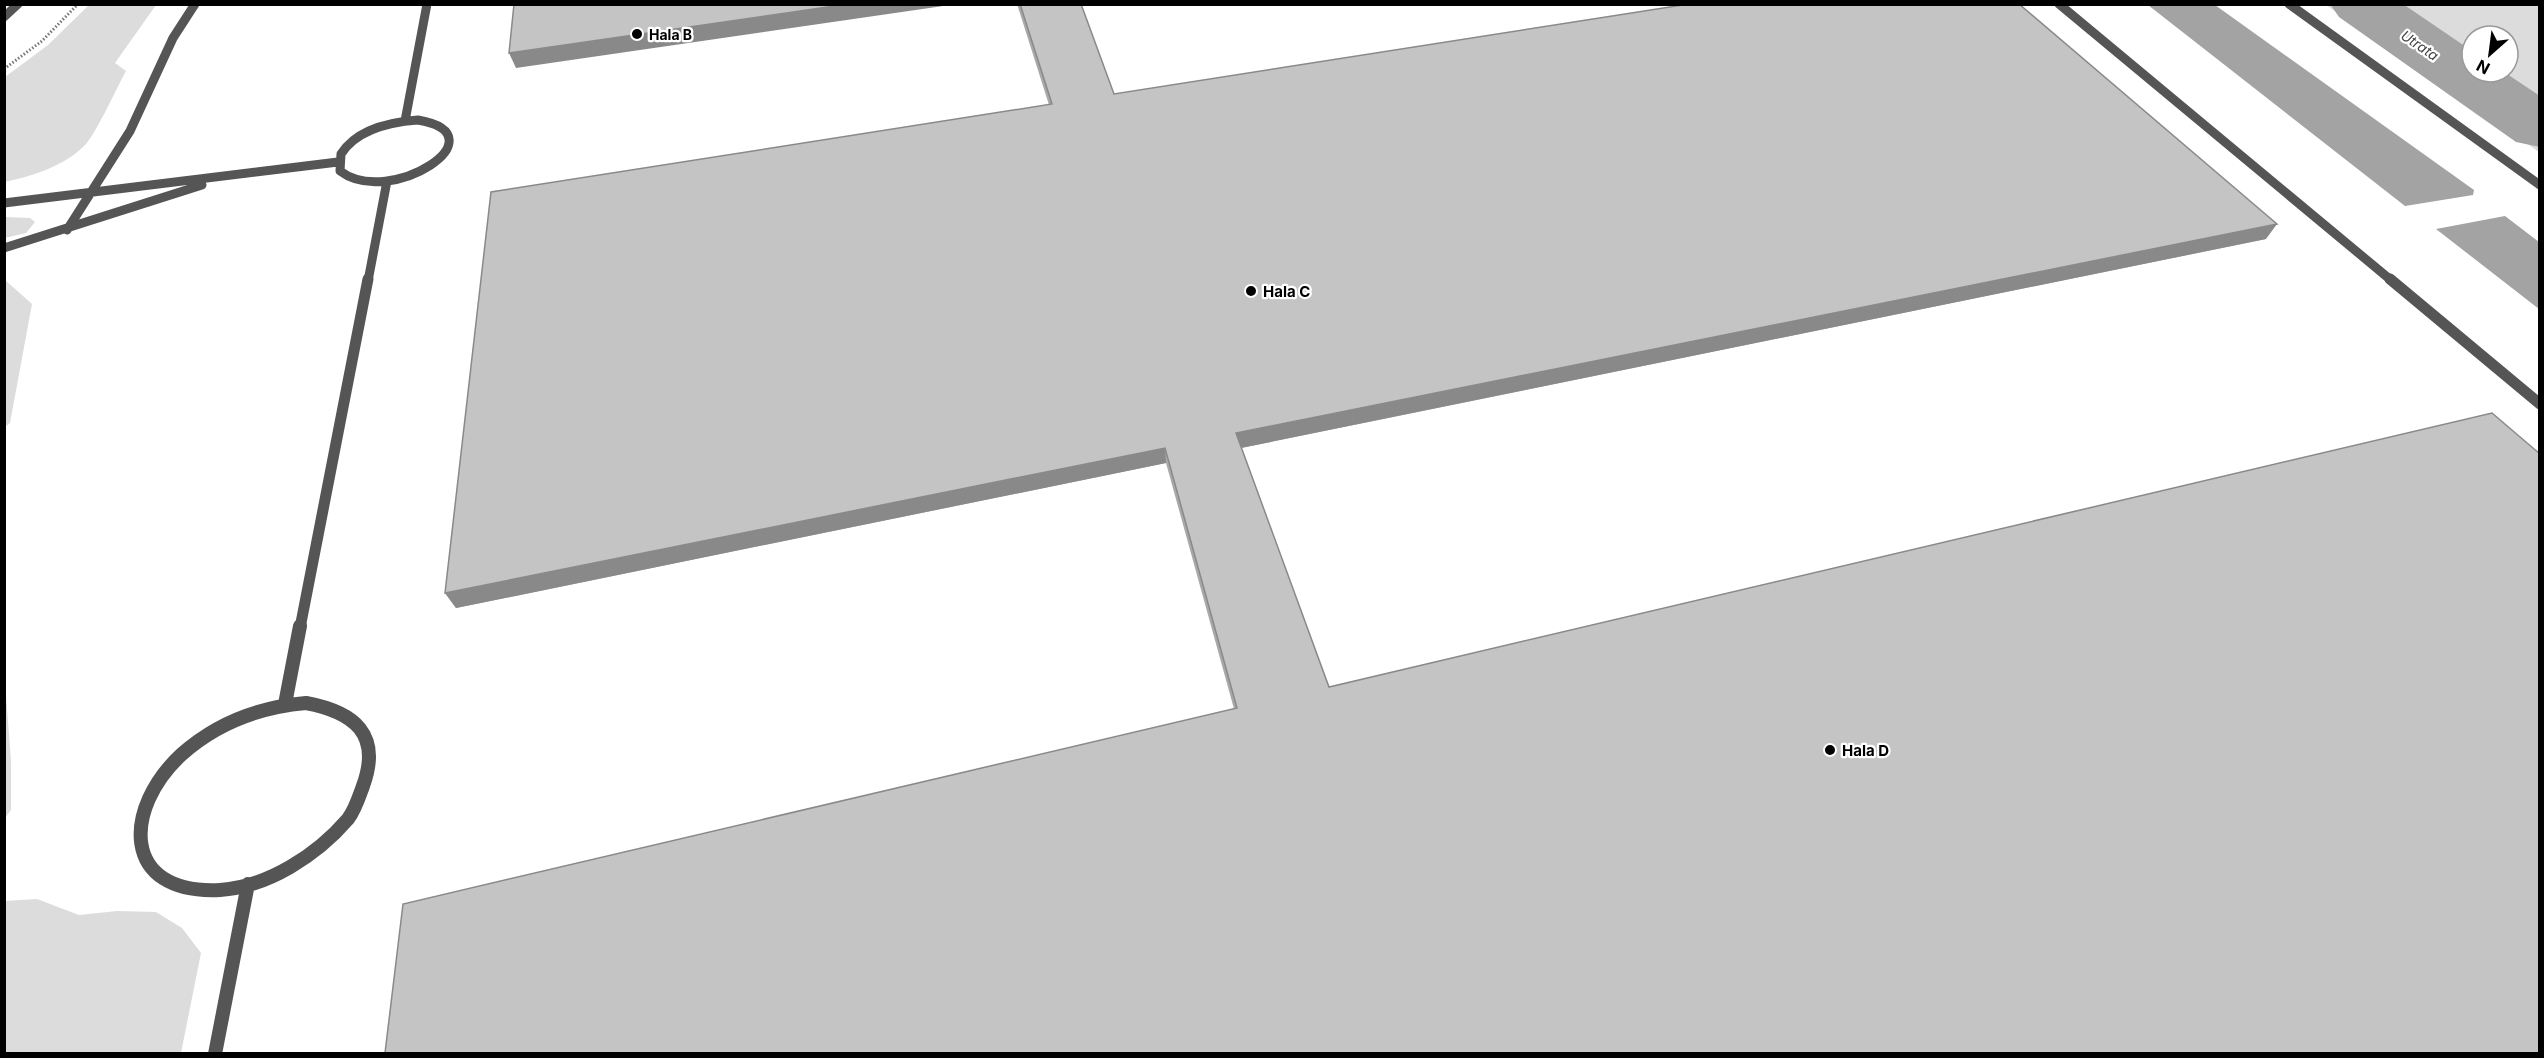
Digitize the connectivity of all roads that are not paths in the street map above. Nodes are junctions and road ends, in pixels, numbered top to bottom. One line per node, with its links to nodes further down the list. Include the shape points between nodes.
1 (18, 4): 6 (street)
2 (195, 4): 12 (street, via 173,38 130,131)
3 (427, 4): 7 (street)
4 (2059, 4): 16 (street)
5 (2289, 4): 11 (street)
6 (4, 17)
7 (405, 121): 8 (street, via 359,136 348,144); 10 (street, via 439,125 450,142 435,163)
8 (338, 162): 9 (street); 10 (street, via 346,177)
9 (228, 176): 12 (street); 14 (street)
10 (387, 182): 17 (street)
11 (2540, 185)
12 (91, 194): 13 (street); 14 (street)
13 (4, 203)
14 (67, 230): 15 (street)
15 (4, 248)
16 (2540, 404)
17 (285, 704): 18 (street, via 326,705 348,715 364,730 371,750 369,776 351,815 339,828 281,871); 18 (street, via 249,713 213,731 180,756 156,785 141,816 139,845 151,870 174,886 209,890)
18 (248, 884): 19 (street)
19 (215, 1053)

